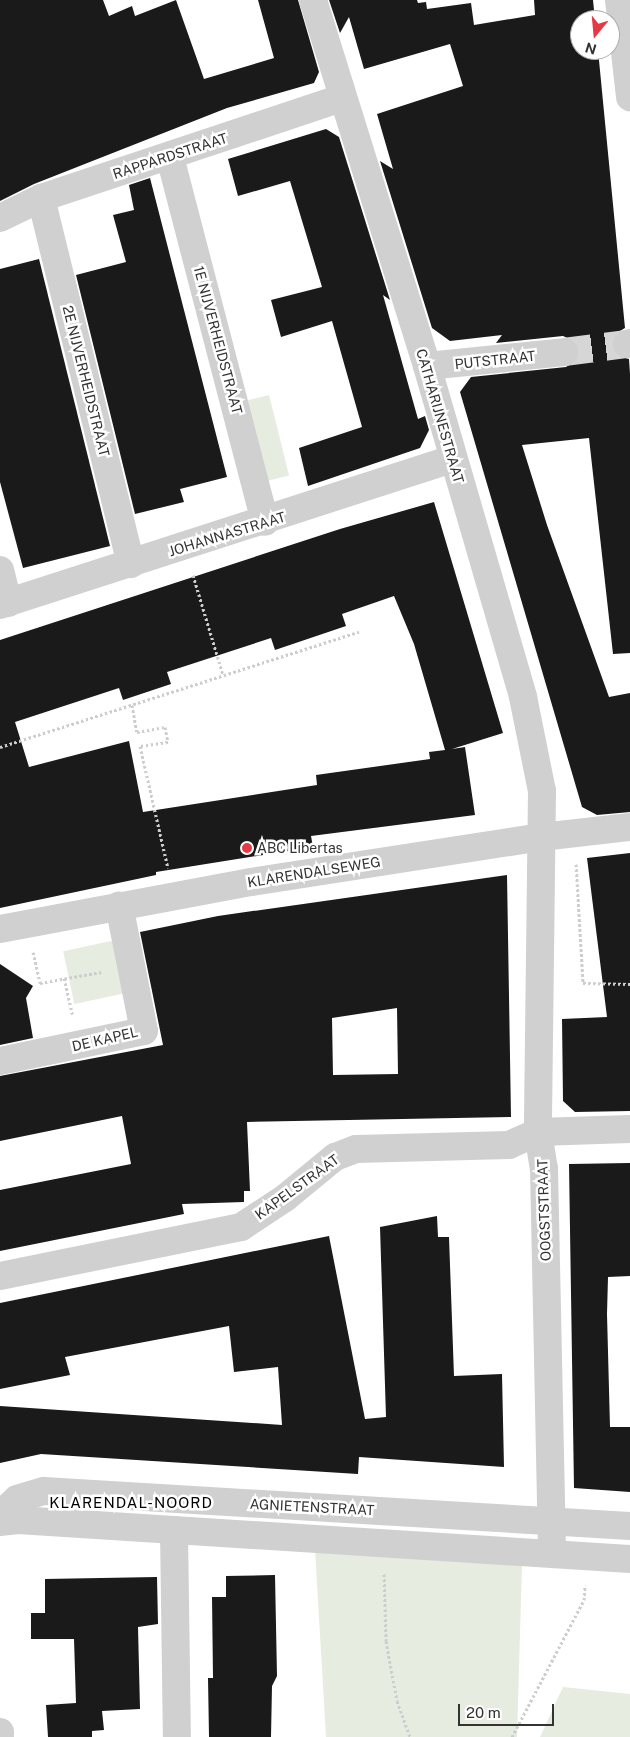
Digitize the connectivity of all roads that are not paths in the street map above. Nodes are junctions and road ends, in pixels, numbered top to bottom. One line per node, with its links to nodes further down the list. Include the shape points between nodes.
1 (313, 0): 4 (street, CATHARIJNESTRAAT)
2 (619, 0): 3 (street)
3 (630, 97)
4 (342, 98): 5 (street, RAPPARDSTRAAT); 9 (street, CATHARIJNESTRAAT)
5 (170, 157): 6 (street, RAPPARDSTRAAT); 11 (street, 1E NIJVERHEIDSTRAAT)
6 (41, 198): 7 (street, RAPPARDSTRAAT); 12 (street, 2E NIJVERHEIDSTRAAT)
7 (0, 218)
8 (564, 352): 9 (street, PUTSTRAAT)
9 (427, 366): 10 (street, CATHARIJNESTRAAT)
10 (453, 459): 11 (street, JOHANNASTRAAT); 16 (street, CATHARIJNESTRAAT, via 523,697 542,792)
11 (265, 522): 12 (street, JOHANNASTRAAT)
12 (132, 564): 14 (street, JOHANNASTRAAT)
13 (0, 570): 14 (street)
14 (4, 604)
15 (630, 827): 16 (street, KLARENDALSEWEG)
16 (541, 837): 17 (street, KLARENDALSEWEG); 21 (street, OOGSTSTRAAT)
17 (120, 905): 18 (street, KLARENDALSEWEG); 19 (street, DE KAPEL, via 144,1032)
18 (0, 930)
19 (0, 1061)
20 (630, 1129): 21 (street)
21 (538, 1132): 22 (street, KAPELSTRAAT, via 510,1145 356,1149 335,1157 285,1198 241,1227); 24 (street, OOGSTSTRAAT, via 544,1168)
22 (0, 1276)
23 (0, 1515): 24 (street, AGNIETENSTRAAT, via 17,1499 44,1491)
24 (552, 1520): 26 (street, AGNIETENSTRAAT); 28 (street, OOGSTSTRAAT)
25 (0, 1522): 27 (street, via 18,1520)
26 (630, 1526)
27 (174, 1530): 28 (street); 32 (street)
28 (552, 1554): 29 (street)
29 (630, 1559)
30 (0, 1732): 31 (street)
31 (0, 1737)
32 (177, 1737)

